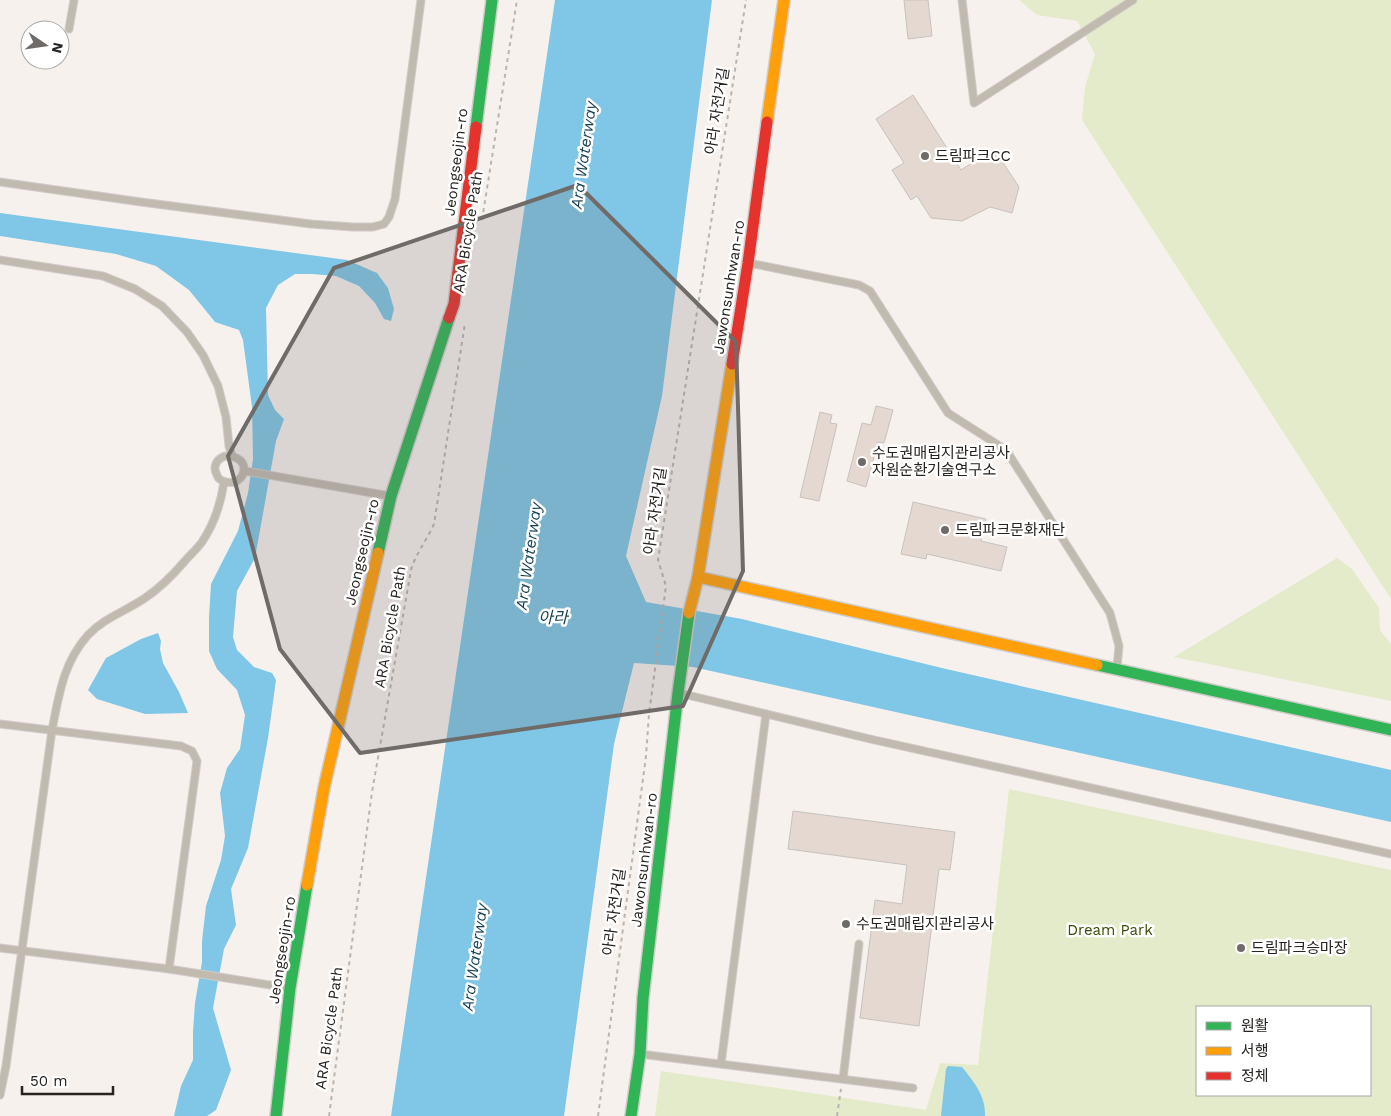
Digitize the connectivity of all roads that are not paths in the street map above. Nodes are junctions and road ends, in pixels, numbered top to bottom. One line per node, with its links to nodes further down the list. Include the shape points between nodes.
1 (74, 0): 7 (lane)
2 (420, 0): 8 (lane, via 395,199 384,224 374,227 311,224)
3 (492, 0): 14 (street, Jeongseojin-ro, via 454,304)
4 (784, 0): 10 (street, Jawonsunhwan-ro)
5 (962, 0): 6 (lane, via 974,103)
6 (1133, 0)
7 (70, 23)
8 (0, 182)
9 (0, 260): 11 (lane, via 103,276 135,289 162,306 187,332 218,386)
10 (748, 263): 15 (street, Jawonsunhwan-ro); 16 (lane, via 859,285 870,291 948,413 1006,450 1110,613 1119,646)
11 (232, 456): 12 (lane, via 241,461); 13 (lane, via 221,458 214,468)
12 (244, 471): 13 (lane, via 237,481); 14 (lane)
13 (224, 482): 20 (lane, via 215,516 202,542 168,581 88,635 71,659 60,688)
14 (391, 496): 27 (street, Jeongseojin-ro, via 324,788)
15 (698, 577): 16 (street); 17 (street, Jawonsunhwan-ro, via 690,608)
16 (1116, 669): 21 (street)
17 (679, 687): 18 (lane); 28 (street, Jawonsunhwan-ro, via 643,998)
18 (766, 714): 22 (lane); 29 (lane)
19 (0, 724): 20 (lane)
20 (52, 730): 25 (lane); 26 (lane, via 181,746 192,751 197,761)
21 (1391, 730)
22 (1391, 854)
23 (859, 944): 31 (lane)
24 (0, 948): 25 (lane)
25 (22, 951): 26 (lane); 30 (lane)
26 (169, 969): 27 (lane)
27 (290, 988): 34 (street, Jeongseojin-ro)
28 (640, 1054): 29 (lane); 35 (street, Jawonsunhwan-ro)
29 (720, 1064): 31 (lane)
30 (3, 1066): 33 (lane)
31 (843, 1079): 32 (lane)
32 (913, 1088)
33 (0, 1095)
34 (276, 1116)
35 (631, 1116)

